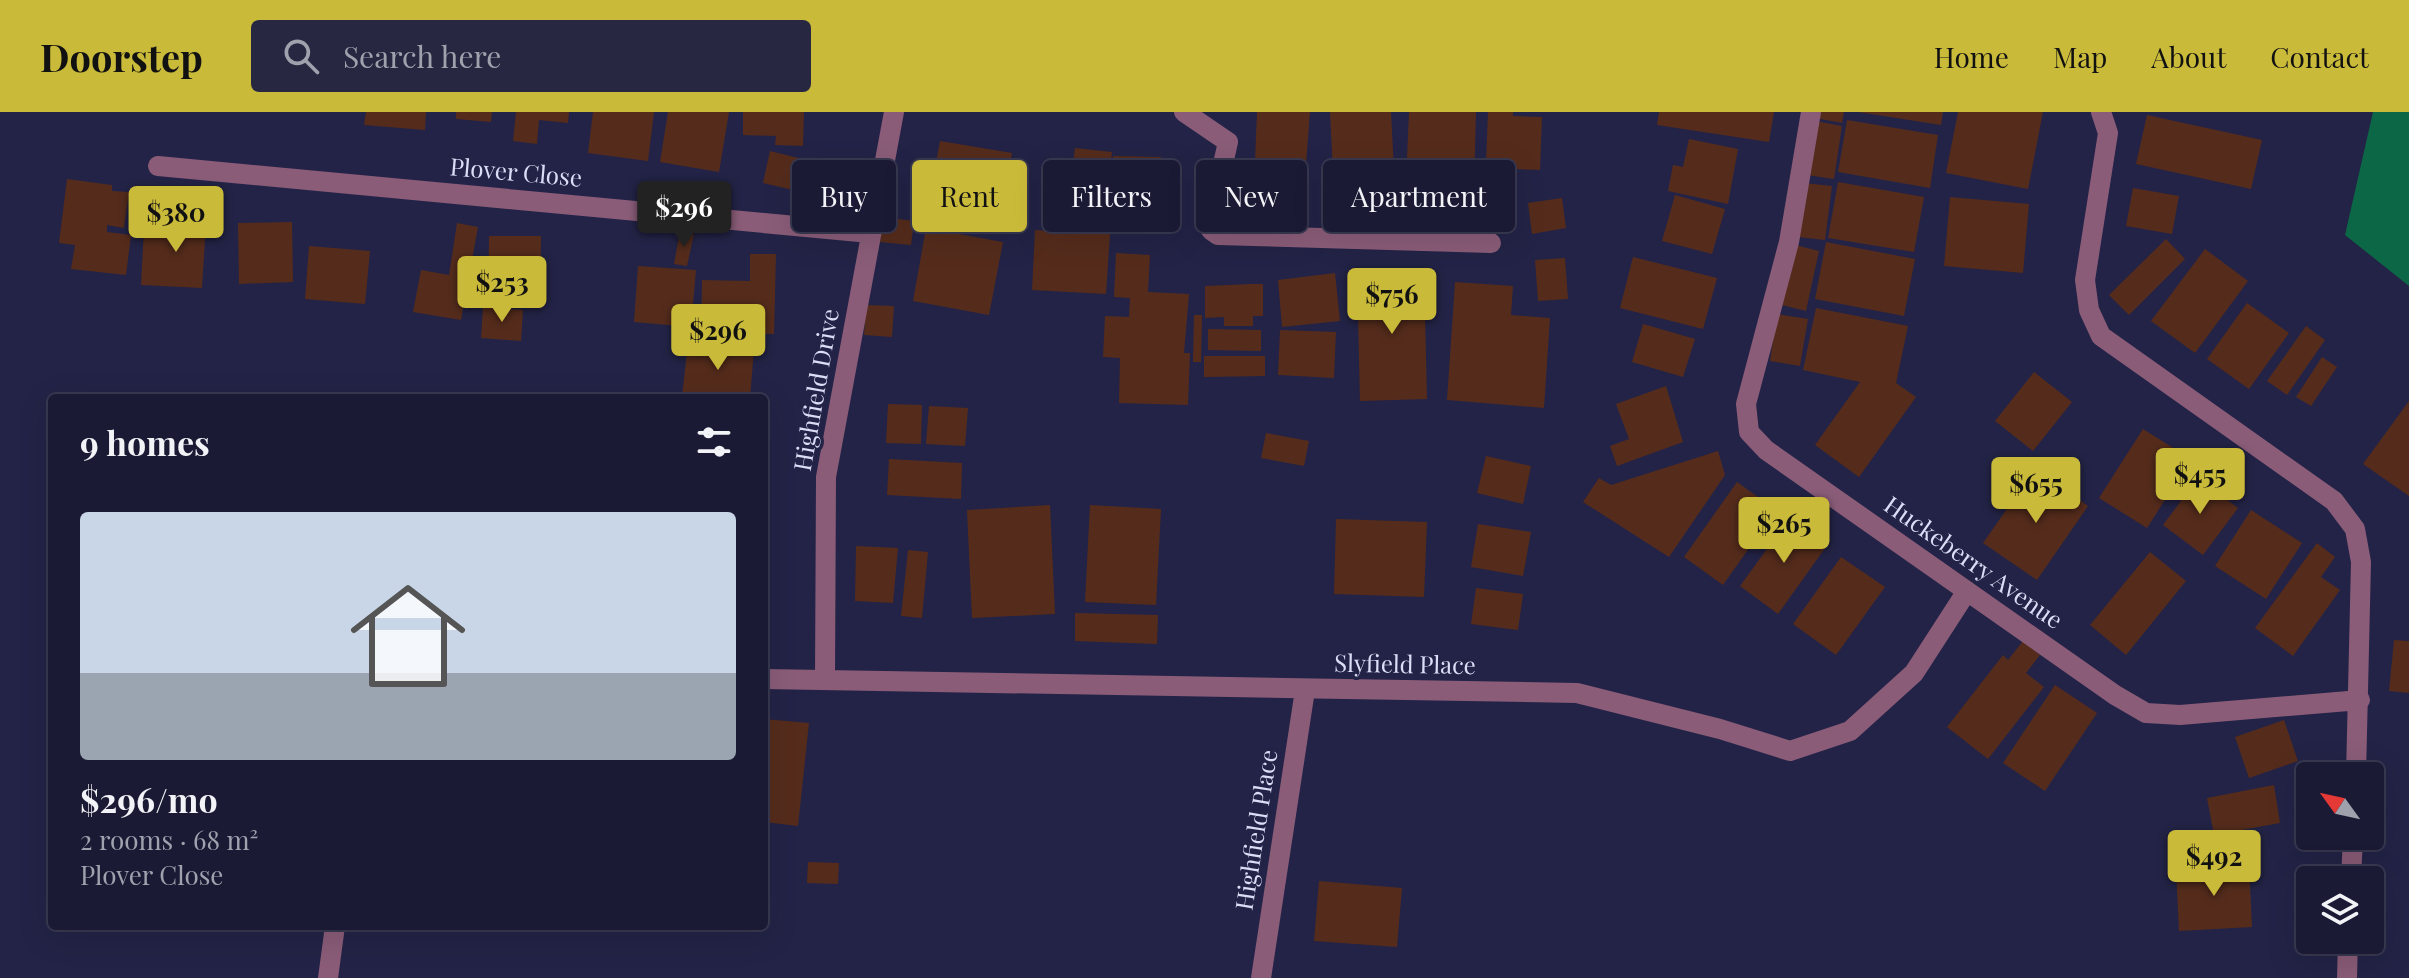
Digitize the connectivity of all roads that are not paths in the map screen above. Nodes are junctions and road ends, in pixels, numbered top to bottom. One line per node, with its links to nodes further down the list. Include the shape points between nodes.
1 (894, 112): 6 (street, Highfield Drive)
2 (1184, 112): 7 (street, via 1228,142 1210,221 1218,235)
3 (1811, 112): 8 (street, Huckeberry Avenue, via 1789,242 1746,404 1749,432 1766,450)
4 (2101, 112): 12 (street, via 2108,133 2085,280 2089,310 2101,336 2334,501 2355,529 2361,562)
5 (158, 166): 6 (street, Plover Close)
6 (870, 233): 10 (street, Highfield Drive, via 826,477)
7 (1491, 243)
8 (1967, 591): 11 (street, Slyfield Place, via 1914,673 1850,731 1790,751 1577,693); 12 (street, Huckeberry Avenue, via 2146,713 2180,715)
9 (768, 679): 10 (street, Slyfield Place)
10 (825, 680): 11 (street, Slyfield Place)
11 (1305, 690): 17 (street, Highfield Place)
12 (2360, 700): 13 (street)
13 (2357, 762)
14 (334, 930): 16 (street)
15 (2348, 954): 18 (street)
16 (328, 978)
17 (1261, 978)
18 (2347, 978)

